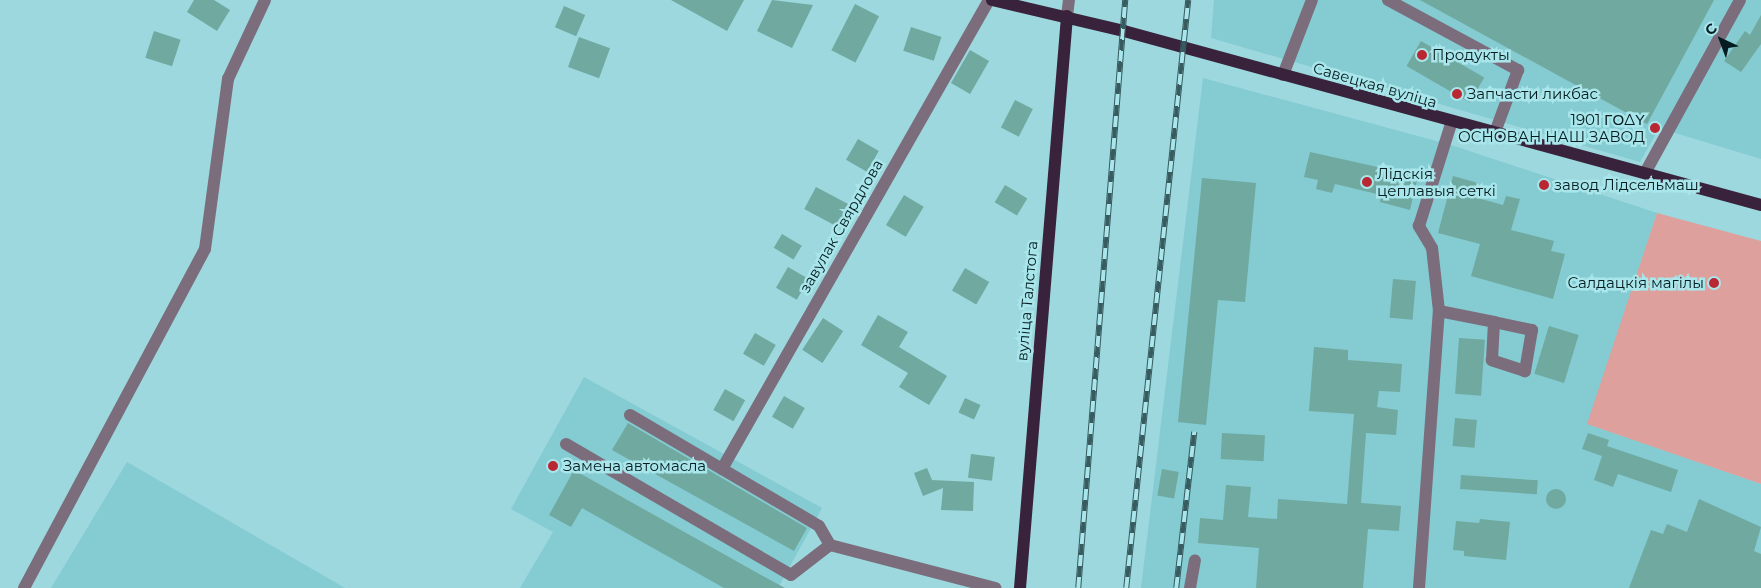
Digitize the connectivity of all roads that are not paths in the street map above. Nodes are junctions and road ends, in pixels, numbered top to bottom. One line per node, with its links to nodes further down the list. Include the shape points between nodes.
1 (265, 0): 20 (street, via 228,79 205,249)
2 (990, 0): 7 (main road, Савецкая вуліца); 17 (street, завулак Свярдлова)
3 (1069, 0): 7 (street)
4 (1312, 0): 8 (street)
5 (1388, 0): 10 (street, via 1518,70)
6 (1740, 0): 11 (street)
7 (1067, 16): 8 (main road, Савецкая вуліца); 22 (main road, вуліца Талстога)
8 (1283, 75): 9 (main road, Савецкая вуліца)
9 (1451, 124): 10 (main road, Савецкая вуліца); 13 (street, via 1419,226 1432,248)
10 (1494, 134): 11 (main road, Савецкая вуліца)
11 (1646, 173): 12 (main road, Савецкая вуліца)
12 (1761, 205)
13 (1439, 311): 14 (street); 24 (street)
14 (1494, 322)
15 (630, 415): 17 (street)
16 (566, 444): 18 (street, via 791,575)
17 (722, 469): 18 (street, via 819,526)
18 (830, 545): 21 (street)
19 (1195, 560): 23 (street)
20 (24, 588)
21 (995, 588)
22 (1020, 588)
23 (1190, 588)
24 (1419, 588)

